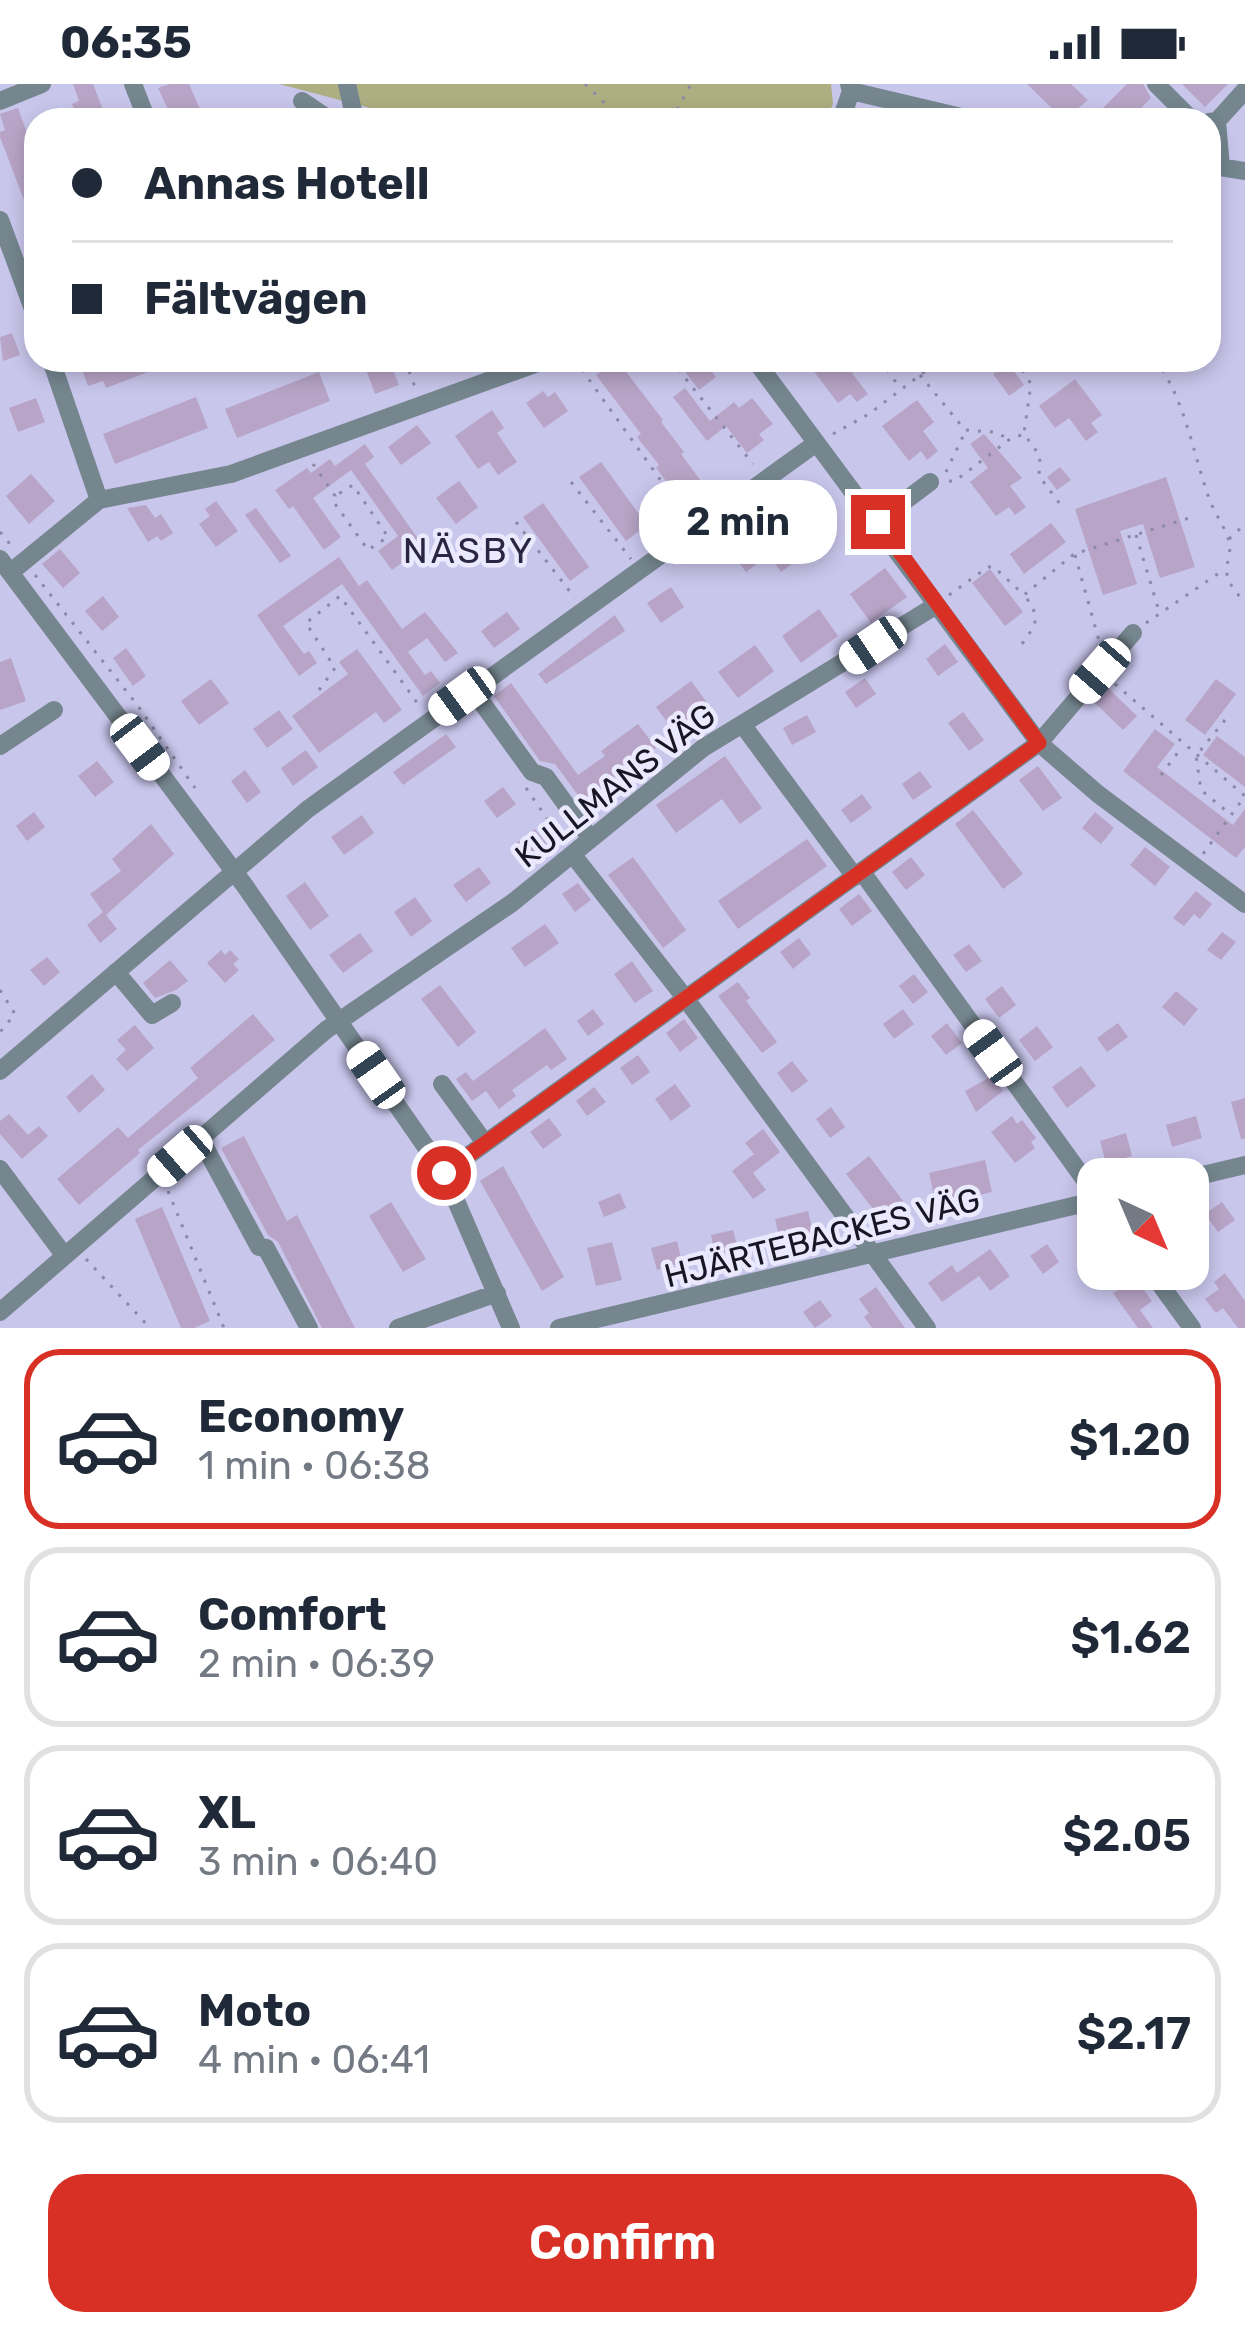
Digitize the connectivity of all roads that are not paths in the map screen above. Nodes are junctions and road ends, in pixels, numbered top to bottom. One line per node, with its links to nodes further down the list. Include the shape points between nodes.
1 (42, 84): 5 (street)
2 (1156, 84): 9 (street)
3 (859, 88): 8 (street)
4 (1245, 90): 10 (street)
5 (0, 100)
6 (302, 101): 7 (street)
7 (312, 108)
8 (931, 108)
9 (1180, 108)
10 (1221, 113)
11 (0, 220): 12 (street)
12 (24, 285)
13 (55, 372): 18 (street)
14 (511, 372): 18 (street, via 231,474)
15 (763, 372): 16 (street)
16 (815, 444): 19 (street); 23 (street)
17 (930, 482): 19 (street)
18 (99, 500): 20 (street)
19 (878, 522): 21 (street)
20 (6, 566): 30 (street)
21 (935, 605): 25 (street, KULLMANS VÄG); 26 (street)
22 (1133, 633): 26 (street)
23 (472, 689): 28 (street); 30 (street)
24 (54, 710): 27 (street)
25 (742, 724): 28 (street, KULLMANS VÄG); 31 (street)
26 (1039, 743): 31 (street); 32 (street)
27 (0, 746)
28 (591, 839): 29 (street, KULLMANS VÄG)
29 (573, 855): 34 (street); 36 (street, KULLMANS VÄG)
30 (234, 873): 33 (street); 36 (street)
31 (858, 874): 34 (street); 43 (street)
32 (1245, 904)
33 (116, 972): 35 (street, via 152,1015); 37 (street)
34 (686, 999): 40 (street); 48 (street)
35 (172, 1003)
36 (338, 1021): 39 (street, KULLMANS VÄG); 44 (street)
37 (0, 1071)
38 (442, 1084): 40 (street)
39 (200, 1138): 47 (street, KULLMANS VÄG); 54 (street)
40 (485, 1143): 44 (street)
41 (1245, 1165): 45 (street)
42 (0, 1168): 47 (street)
43 (1077, 1171)
44 (444, 1173): 50 (street)
45 (1209, 1174)
46 (1077, 1204): 48 (street, HJÄRTEBACKES VÄG)
47 (69, 1251): 52 (street, KULLMANS VÄG)
48 (874, 1255): 51 (street, HJÄRTEBACKES VÄG); 58 (street)
49 (1165, 1290): 59 (street)
50 (497, 1293): 53 (street); 55 (street)
51 (649, 1309): 56 (street, HJÄRTEBACKES VÄG); 57 (street)
52 (0, 1312)
53 (406, 1325)
54 (309, 1328)
55 (511, 1328)
56 (559, 1328)
57 (662, 1328)
58 (927, 1328)
59 (1192, 1328)

